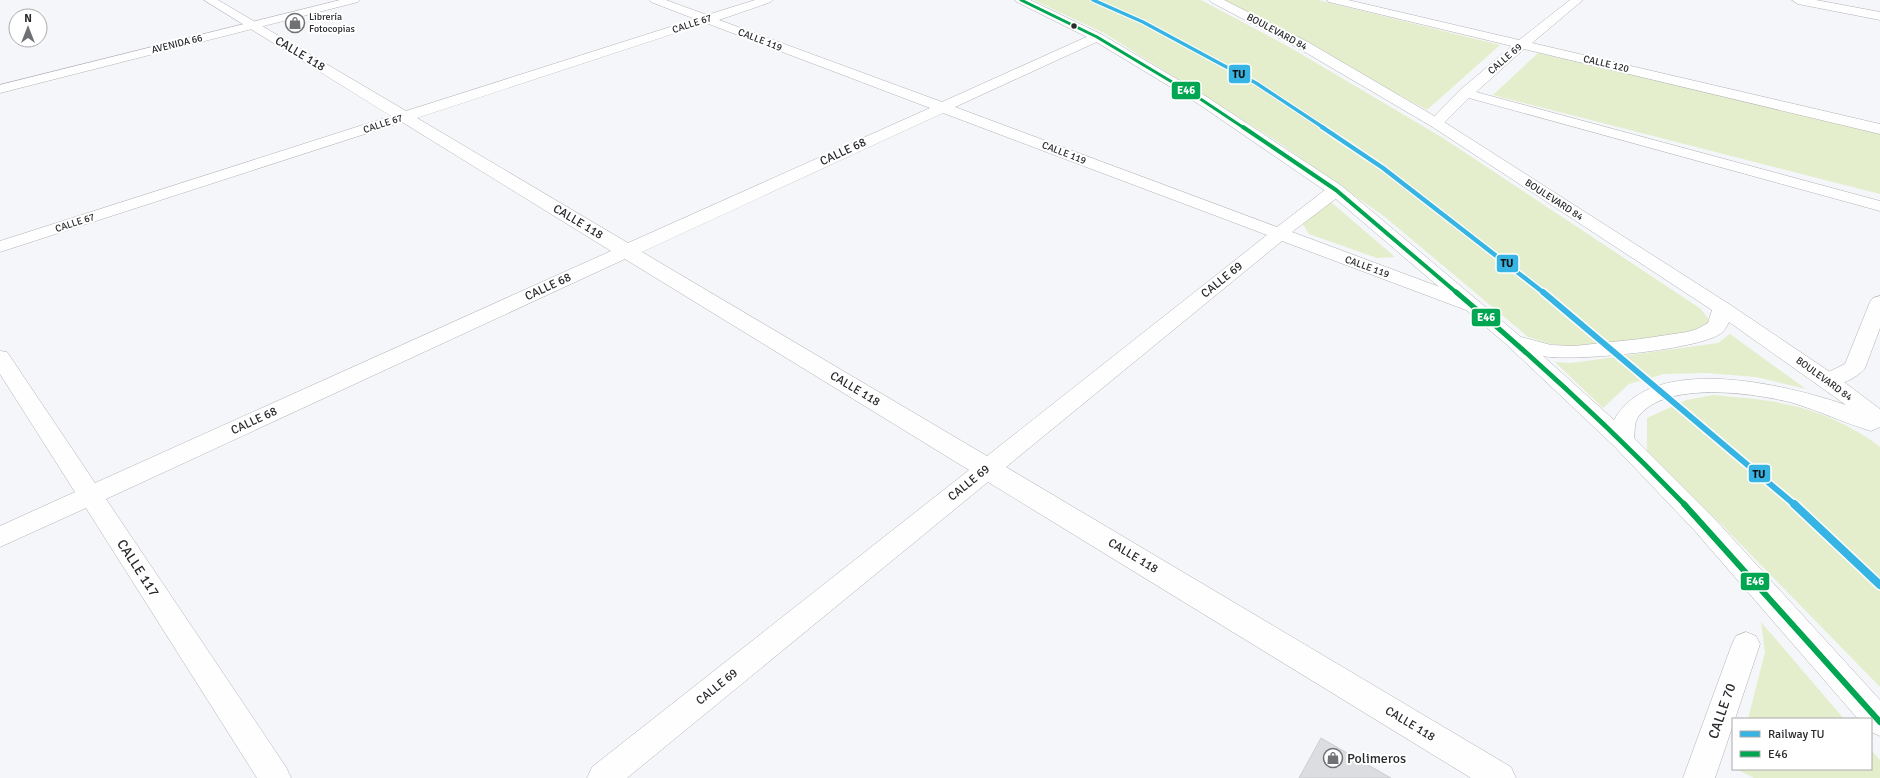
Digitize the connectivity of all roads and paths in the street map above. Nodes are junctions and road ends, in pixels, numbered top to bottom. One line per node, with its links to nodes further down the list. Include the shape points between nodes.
1 (210, 0): 13 (main road, CALLE 118)
2 (313, 0): 13 (main road, AVENIDA 66)
3 (354, 0): 13 (main road, AVENIDA 66)
4 (655, 0): 12 (main road, CALLE 119)
5 (767, 0): 12 (main road, CALLE 67)
6 (1021, 0): 14 (main road)
7 (1215, 0): 21 (main road, BOULEVARD 84, via 1303,45)
8 (1333, 0): 15 (main road, CALLE 120)
9 (1578, 0): 15 (main road, CALLE 69)
10 (1798, 0): 11 (main road)
11 (1880, 16)
12 (707, 19): 19 (main road, CALLE 119); 20 (main road, CALLE 67)
13 (246, 22): 16 (main road, AVENIDA 66); 17 (main road, AVENIDA 66); 20 (main road, CALLE 118)
14 (1097, 36): 19 (main road, CALLE 68); 23 (main road, via 1202,100)
15 (1522, 44): 18 (main road, CALLE 69); 22 (main road, CALLE 120)
16 (0, 77)
17 (0, 89)
18 (1465, 93): 21 (main road, CALLE 69); 24 (main road)
19 (941, 107): 25 (main road, CALLE 119); 27 (main road, CALLE 68)
20 (404, 117): 26 (main road, CALLE 67); 27 (main road, CALLE 118)
21 (1436, 123): 30 (main road, BOULEVARD 84)
22 (1880, 129)
23 (1336, 190): 25 (main road, CALLE 69); 29 (main road)
24 (1880, 206)
25 (1279, 234): 29 (main road, CALLE 119); 37 (main road, CALLE 69)
26 (0, 247)
27 (626, 251): 37 (main road, CALLE 118); 38 (main road, CALLE 68)
28 (1880, 302): 33 (main road, via 1854,368)
29 (1473, 306): 31 (main road)
30 (1722, 308): 31 (main road, via 1721,320 1712,331 1652,343 1583,352 1562,352 1536,348); 33 (main road, BOULEVARD 84)
31 (1513, 340): 36 (main road)
32 (0, 357): 38 (main road, CALLE 117)
33 (1828, 381): 34 (main road, BOULEVARD 84)
34 (1880, 420)
35 (1880, 426): 36 (main road, via 1784,393 1749,387 1701,385 1662,391 1638,404 1625,420)
36 (1622, 440): 41 (main road, via 1713,533)
37 (988, 469): 43 (main road, CALLE 69); 44 (main road, CALLE 118)
38 (90, 496): 39 (main road, CALLE 68); 42 (main road, CALLE 117)
39 (0, 537)
40 (1746, 644): 45 (main road, CALLE 70)
41 (1880, 722)
42 (275, 778)
43 (604, 778)
44 (1500, 778)
45 (1699, 778)

